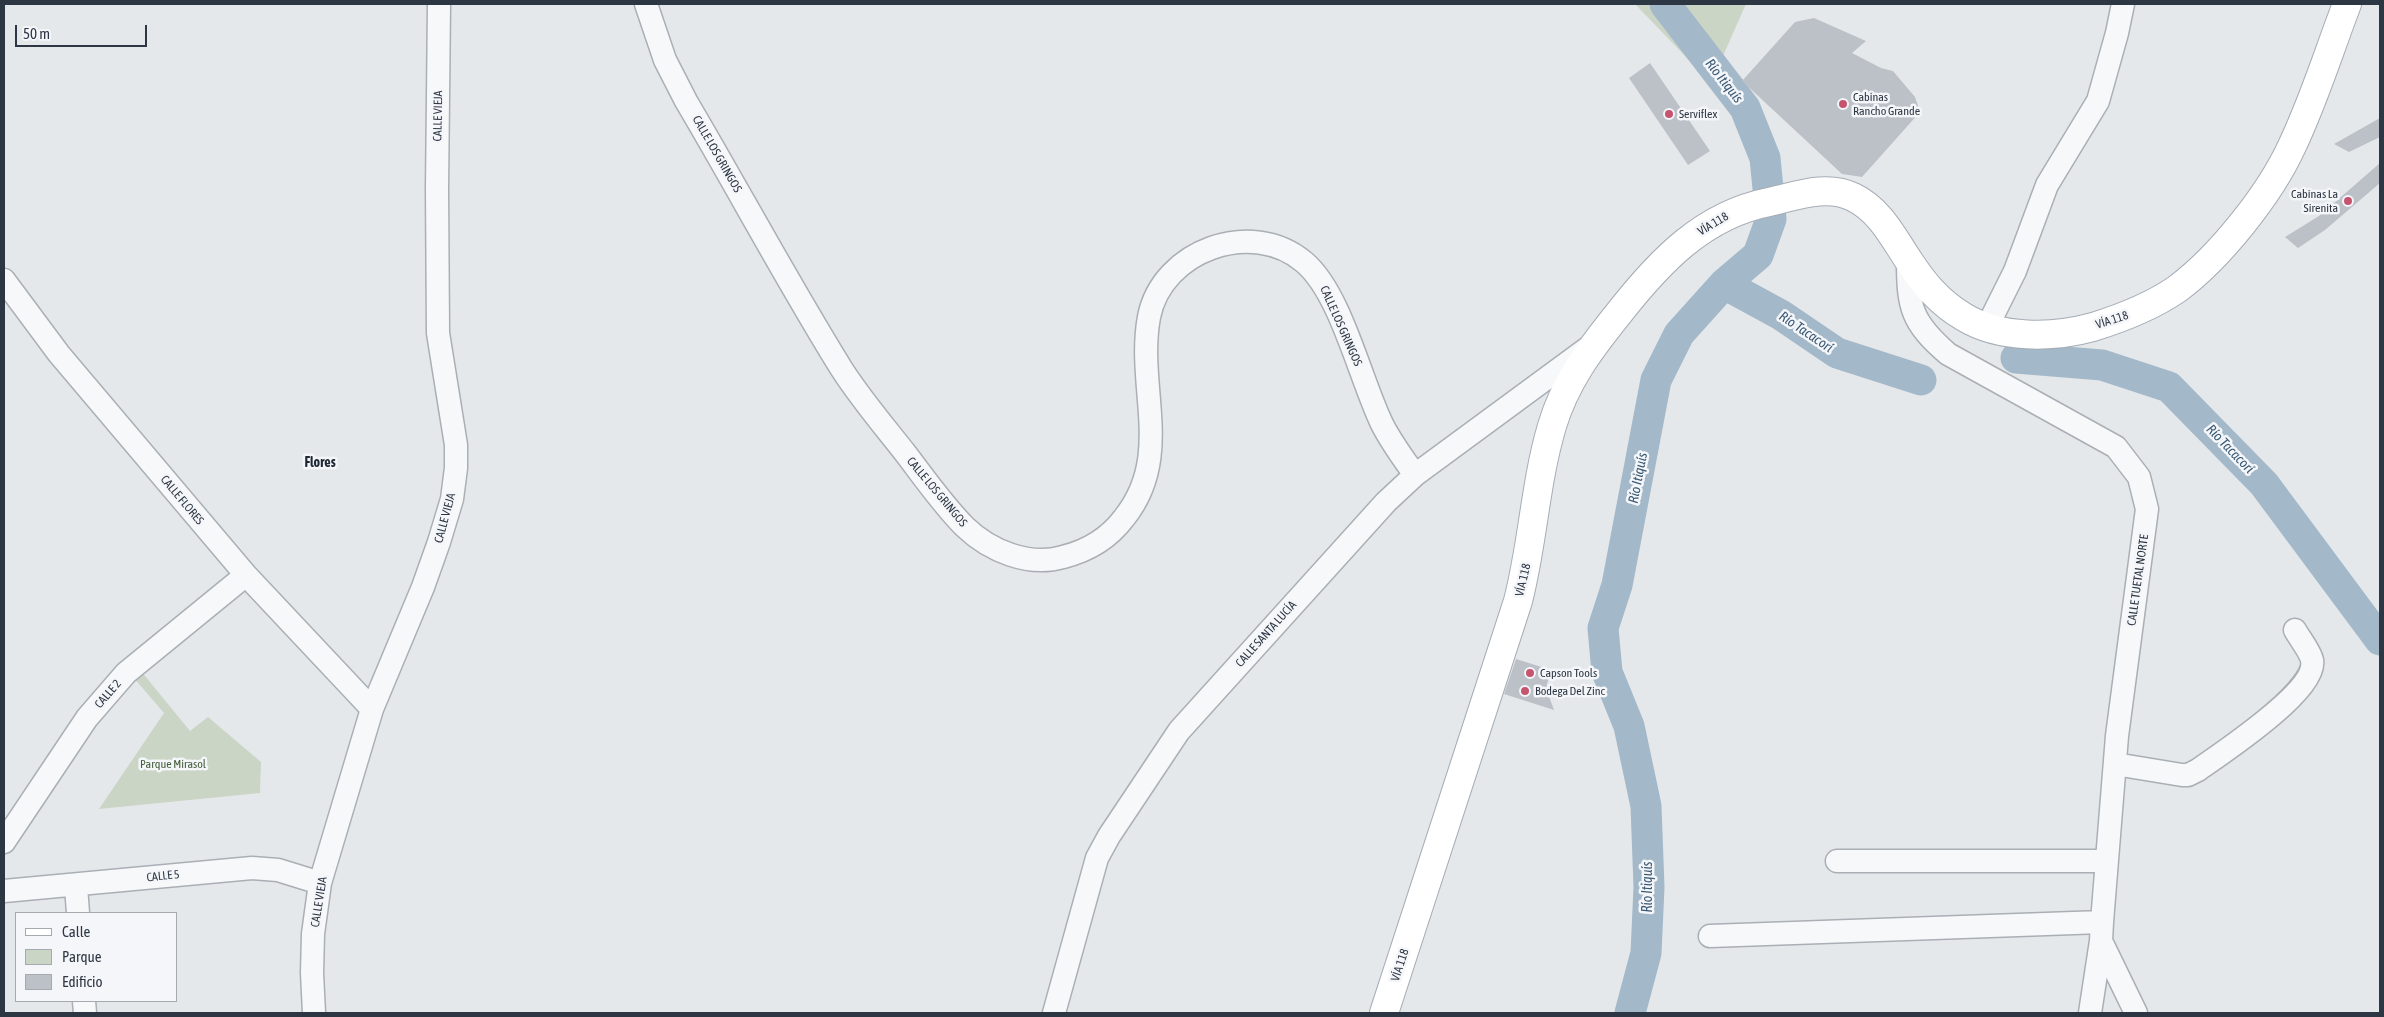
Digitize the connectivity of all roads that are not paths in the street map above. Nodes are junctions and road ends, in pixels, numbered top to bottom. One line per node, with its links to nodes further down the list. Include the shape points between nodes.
1 (439, 4): 14 (street, CALLE VIEJA, via 438,334 456,445 456,468 452,498 423,587)
2 (646, 4): 11 (street, CALLE LOS GRINGOS, via 664,60 842,368 950,511 983,542 1020,557 1054,560 1098,543 1118,526 1138,498 1146,481 1151,456 1147,342 1150,314 1160,289 1189,259 1209,248 1232,242 1267,243 1302,260 1317,275 1330,296 1382,423)
3 (2123, 4): 7 (street, via 2098,101 2047,185 2015,271)
4 (2347, 4): 7 (main road, VÍA 118, via 2279,172 2254,207 2199,270 2176,290 2134,313 2078,331 2035,334)
5 (1908, 260): 7 (main road, VÍA 118, via 1946,306); 8 (main road, VÍA 118, via 1888,228 1865,204 1851,196 1822,191 1752,205 1716,221 1678,248 1656,268); 15 (street, CALLE TUETAL NORTE, via 1908,294 1915,318 1929,338 1948,354 2116,447 2140,477 2147,509)
6 (4, 280): 12 (street, CALLE FLORES, via 59,354)
7 (1987, 327)
8 (1596, 342): 9 (street, CALLE SANTA LUCÍA); 10 (main road, VÍA 118, via 1565,389)
9 (1526, 393): 10 (street, via 1538,395 1548,403); 11 (street, CALLE SANTA LUCÍA)
10 (1553, 422): 27 (main road, VÍA 118, via 1544,454 1532,537 1518,601)
11 (1415, 475): 26 (street, CALLE SANTA LUCÍA, via 1386,502 1179,731 1097,858)
12 (246, 575): 14 (street, CALLE FLORES); 16 (street, CALLE 2, via 126,673 87,718)
13 (2295, 630): 15 (street, via 2312,660 2305,682 2289,702 2198,770 2182,775)
14 (372, 709): 19 (street, CALLE VIEJA)
15 (2115, 764): 18 (street, CALLE TUETAL NORTE)
16 (4, 842)
17 (1837, 861): 18 (street)
18 (2107, 861): 23 (street, CALLE TUETAL NORTE)
19 (320, 883): 20 (street, CALLE 5, via 278,870 252,868); 25 (street, CALLE VIEJA, via 313,934)
20 (76, 886): 21 (street, CALLE 5); 22 (street)
21 (4, 891)
22 (78, 912)
23 (2102, 932): 24 (street); 28 (street, CALLE TUETAL NORTE); 29 (street)
24 (1710, 936)
25 (314, 1013)
26 (1054, 1013)
27 (1384, 1013)
28 (2090, 1013)
29 (2136, 1013)

